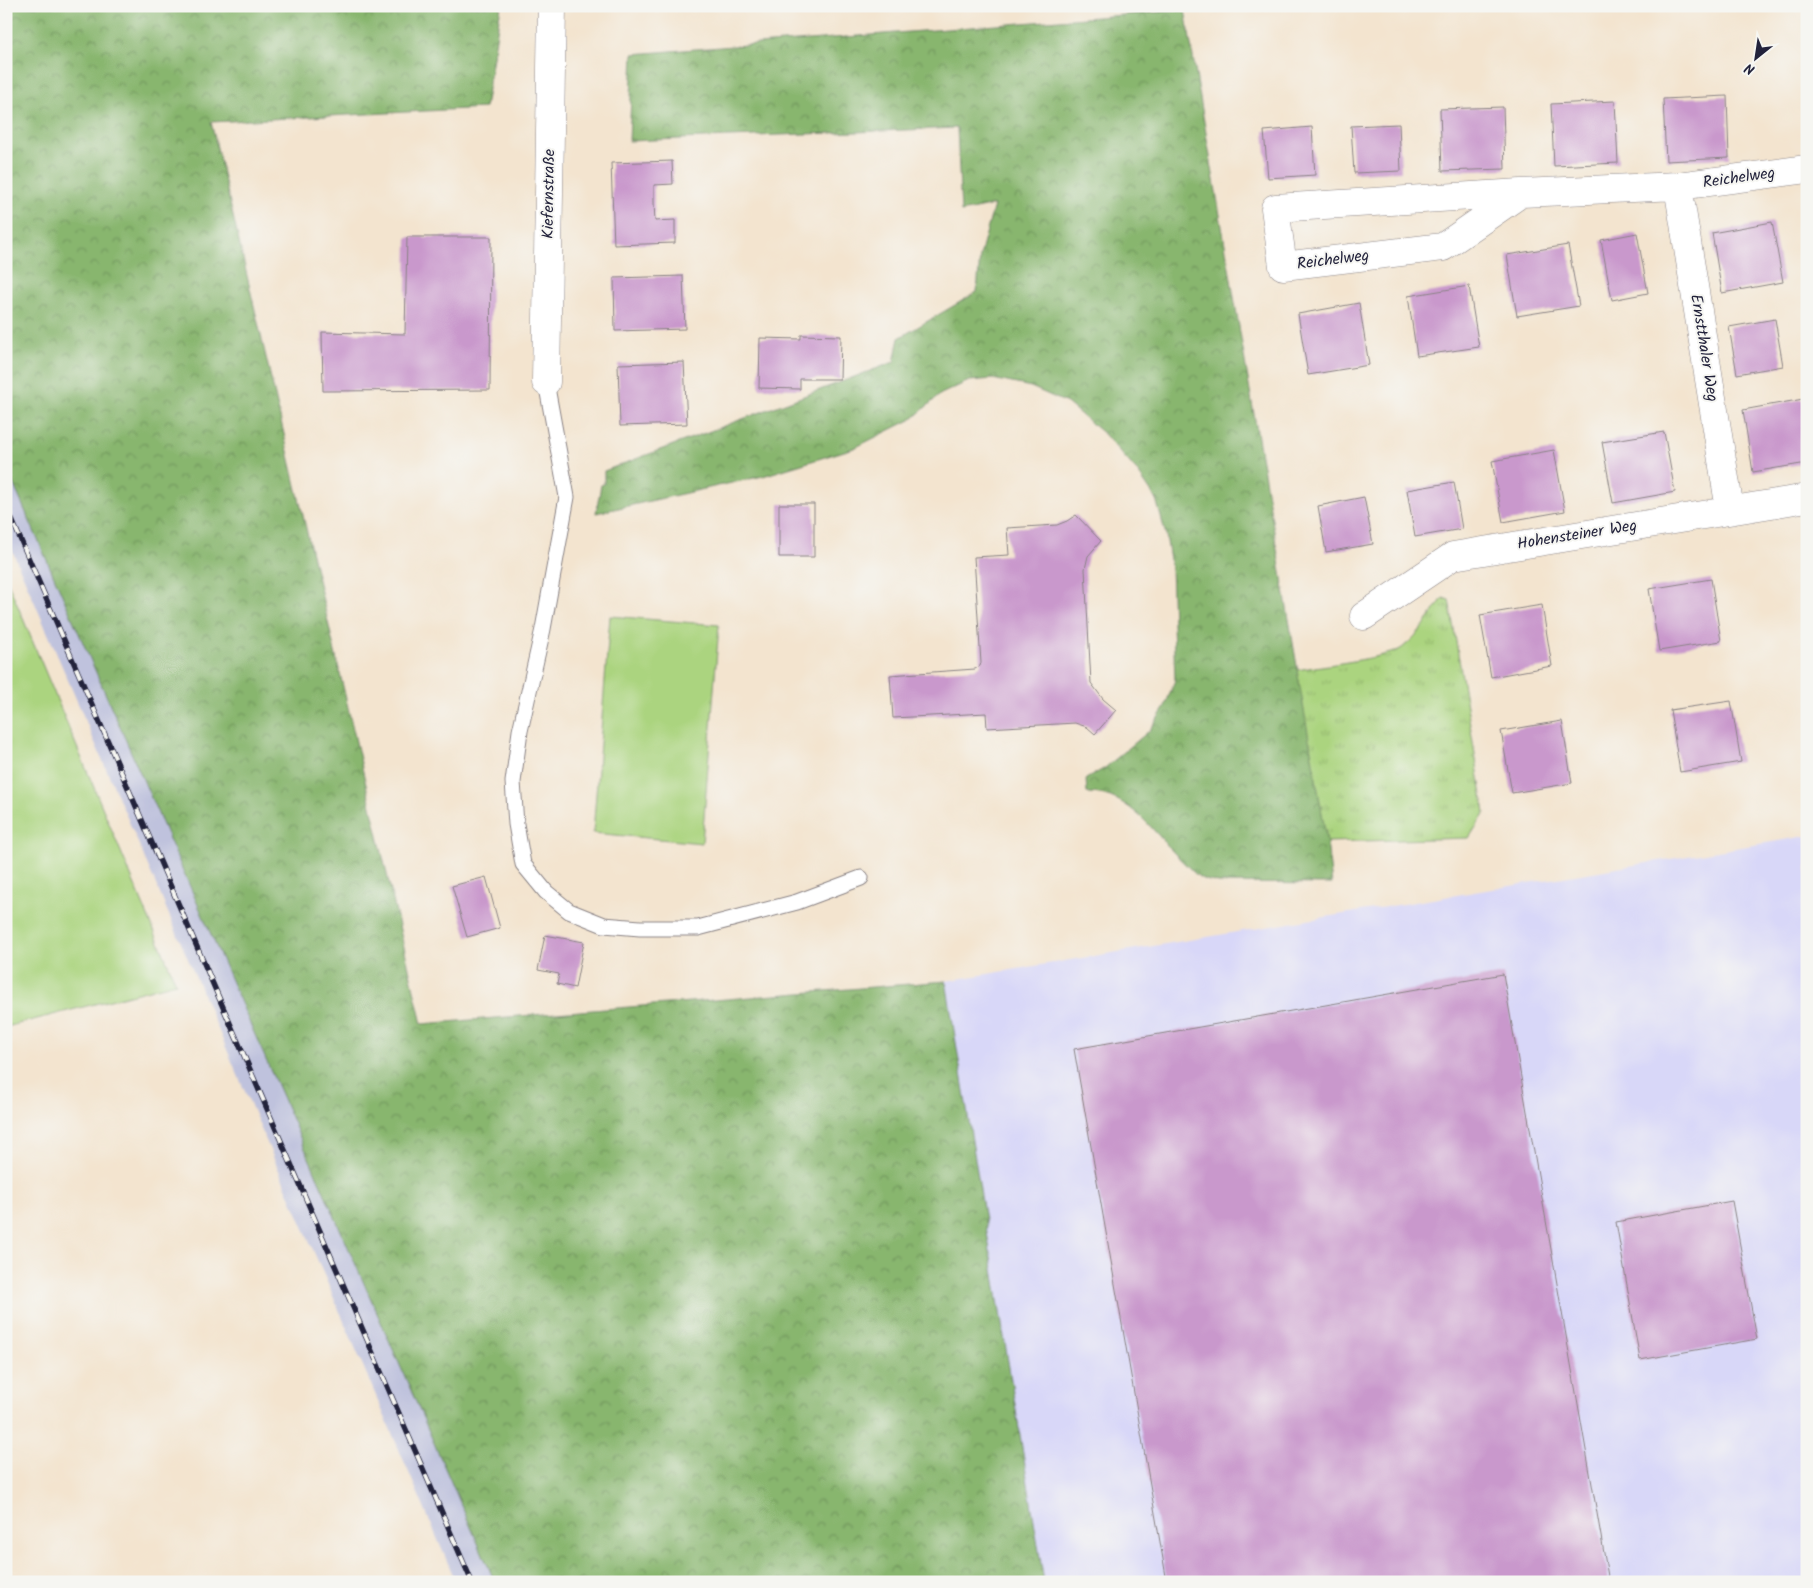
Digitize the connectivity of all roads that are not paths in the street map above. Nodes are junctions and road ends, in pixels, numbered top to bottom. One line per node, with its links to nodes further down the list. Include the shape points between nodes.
1 (552, 6): 5 (street, Kiefernstraße)
2 (1807, 169): 3 (street, Reichelweg)
3 (1678, 186): 4 (street, Reichelweg); 7 (street, Ernstthaler Weg)
4 (1521, 193): 4 (street, Reichelweg, via 1443,247 1283,266 1275,208)
5 (546, 382): 9 (lane, via 567,497 520,731 513,782 523,864 546,892 569,911 604,925 640,928 698,928 796,902)
6 (1807, 498): 7 (street, Hohensteiner Weg)
7 (1730, 510): 8 (street, Hohensteiner Weg, via 1453,556)
8 (1364, 616)
9 (861, 878)

